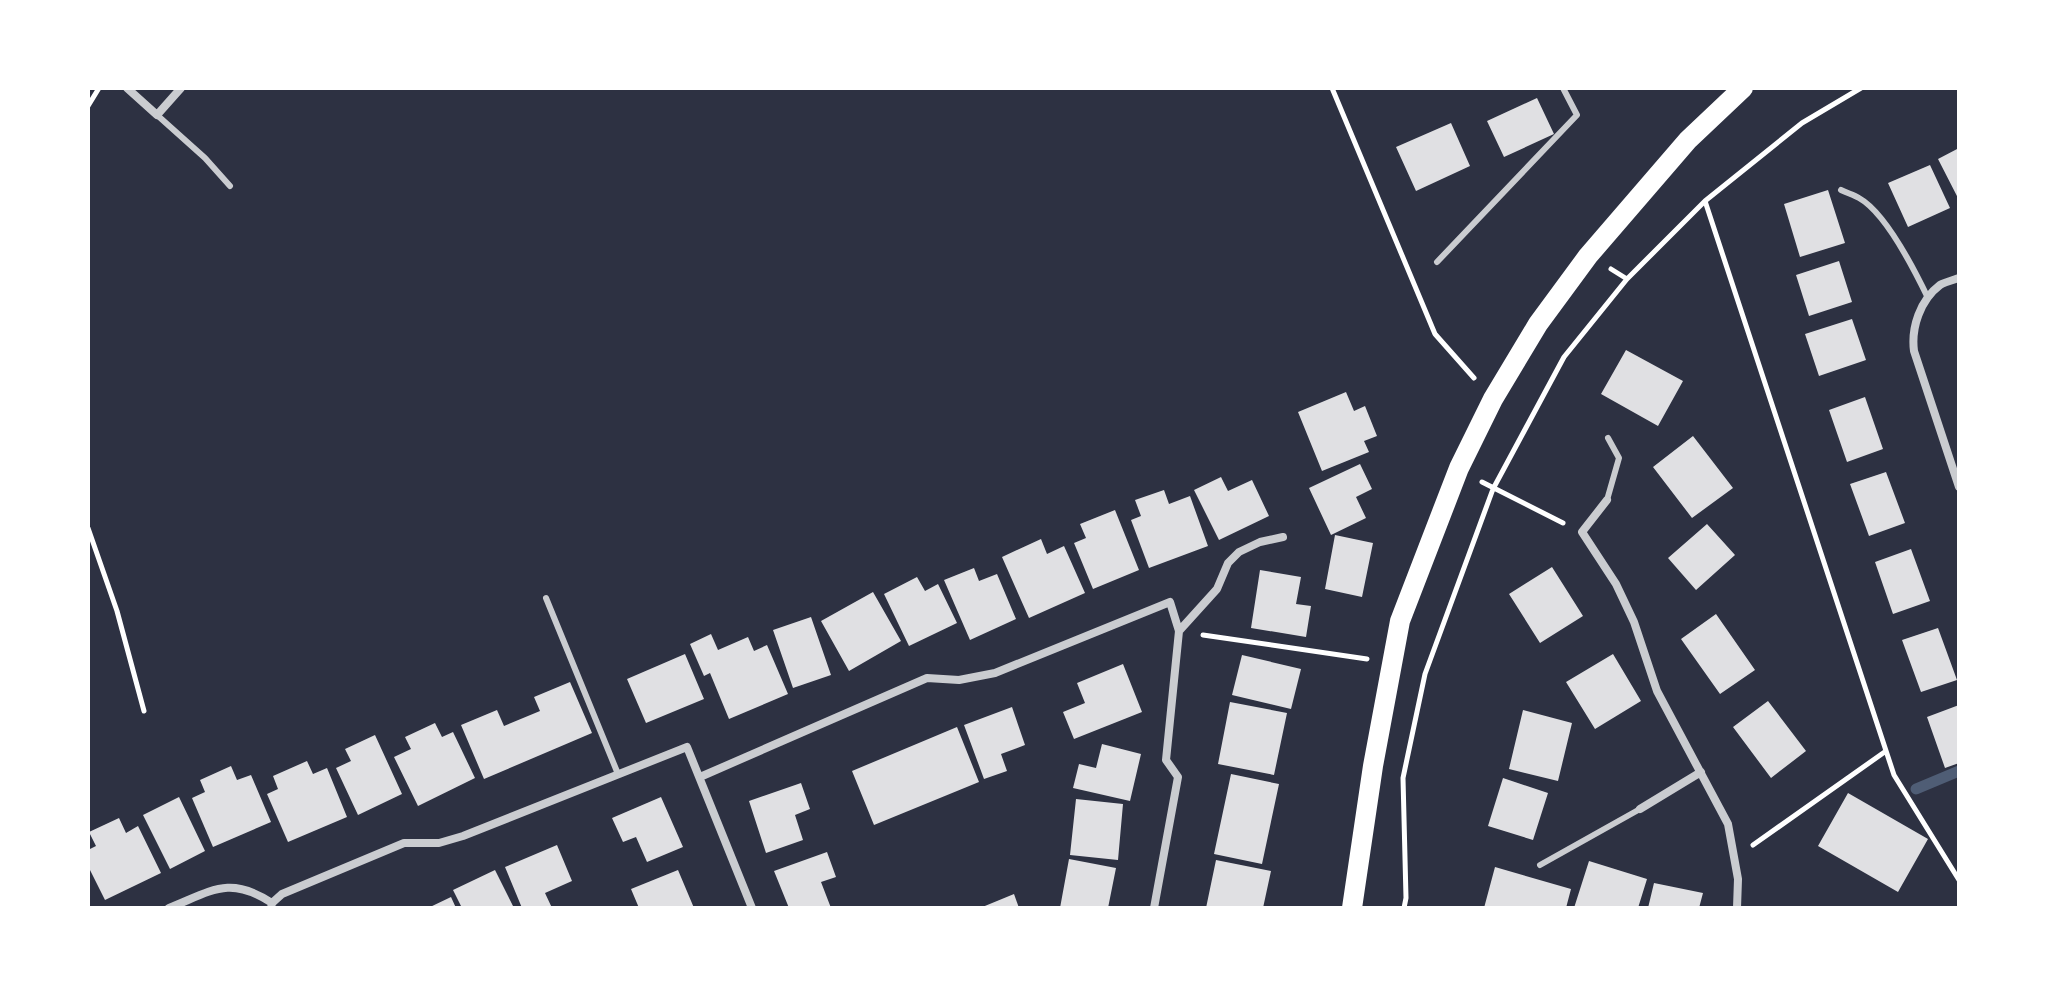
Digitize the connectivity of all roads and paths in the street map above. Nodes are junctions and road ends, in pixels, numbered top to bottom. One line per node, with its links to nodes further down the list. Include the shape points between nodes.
1 (99, 88): 8 (path)
2 (127, 88): 9 (street)
3 (181, 88): 9 (street)
4 (1332, 88): 16 (path, via 1435,334)
5 (1563, 88): 13 (lane, via 1577,115)
6 (1743, 88): 16 (main road, via 1688,140 1588,256 1538,324)
7 (1861, 88): 12 (path, via 1802,123)
8 (88, 106)
9 (157, 115): 10 (lane)
10 (230, 186)
11 (1841, 190): 15 (lane, via 1862,199 1883,221)
12 (1705, 201): 21 (path, via 1627,279 1564,357); 30 (path)
13 (1437, 262)
14 (1959, 278): 15 (street, via 1941,284)
15 (1928, 298): 19 (street, via 1912,334 1914,351)
16 (1493, 399): 18 (main road)
17 (1608, 438): 22 (lane, via 1619,458)
18 (1459, 468): 21 (path); 28 (main road, via 1400,621)
19 (1957, 475): 20 (street)
20 (1959, 487)
21 (1493, 489): 24 (path); 43 (path, via 1425,674 1403,778)
22 (1607, 500): 24 (street)
23 (88, 528): 29 (path)
24 (1582, 532): 31 (street, via 1616,584 1657,691)
25 (1283, 537): 27 (street, via 1239,552 1217,589)
26 (546, 598): 32 (lane)
27 (1179, 631): 28 (path); 33 (street, via 1170,602 995,673 959,680 927,678); 41 (street, via 1166,760 1178,777)
28 (1392, 663): 42 (main road)
29 (144, 711)
30 (1886, 751): 35 (path); 37 (path, via 1894,775)
31 (1701, 772): 34 (street); 35 (street, via 1728,824)
32 (618, 774): 33 (street, via 687,747); 38 (street, via 439,843 404,843 282,894)
33 (700, 777): 40 (street)
34 (1640, 809): 36 (lane)
35 (1732, 859): 44 (street)
36 (1540, 865)
37 (1959, 880)
38 (272, 905): 39 (street, via 239,886)
39 (169, 908)
40 (752, 908)
41 (1154, 908)
42 (1352, 908)
43 (1404, 908)
44 (1737, 908)

